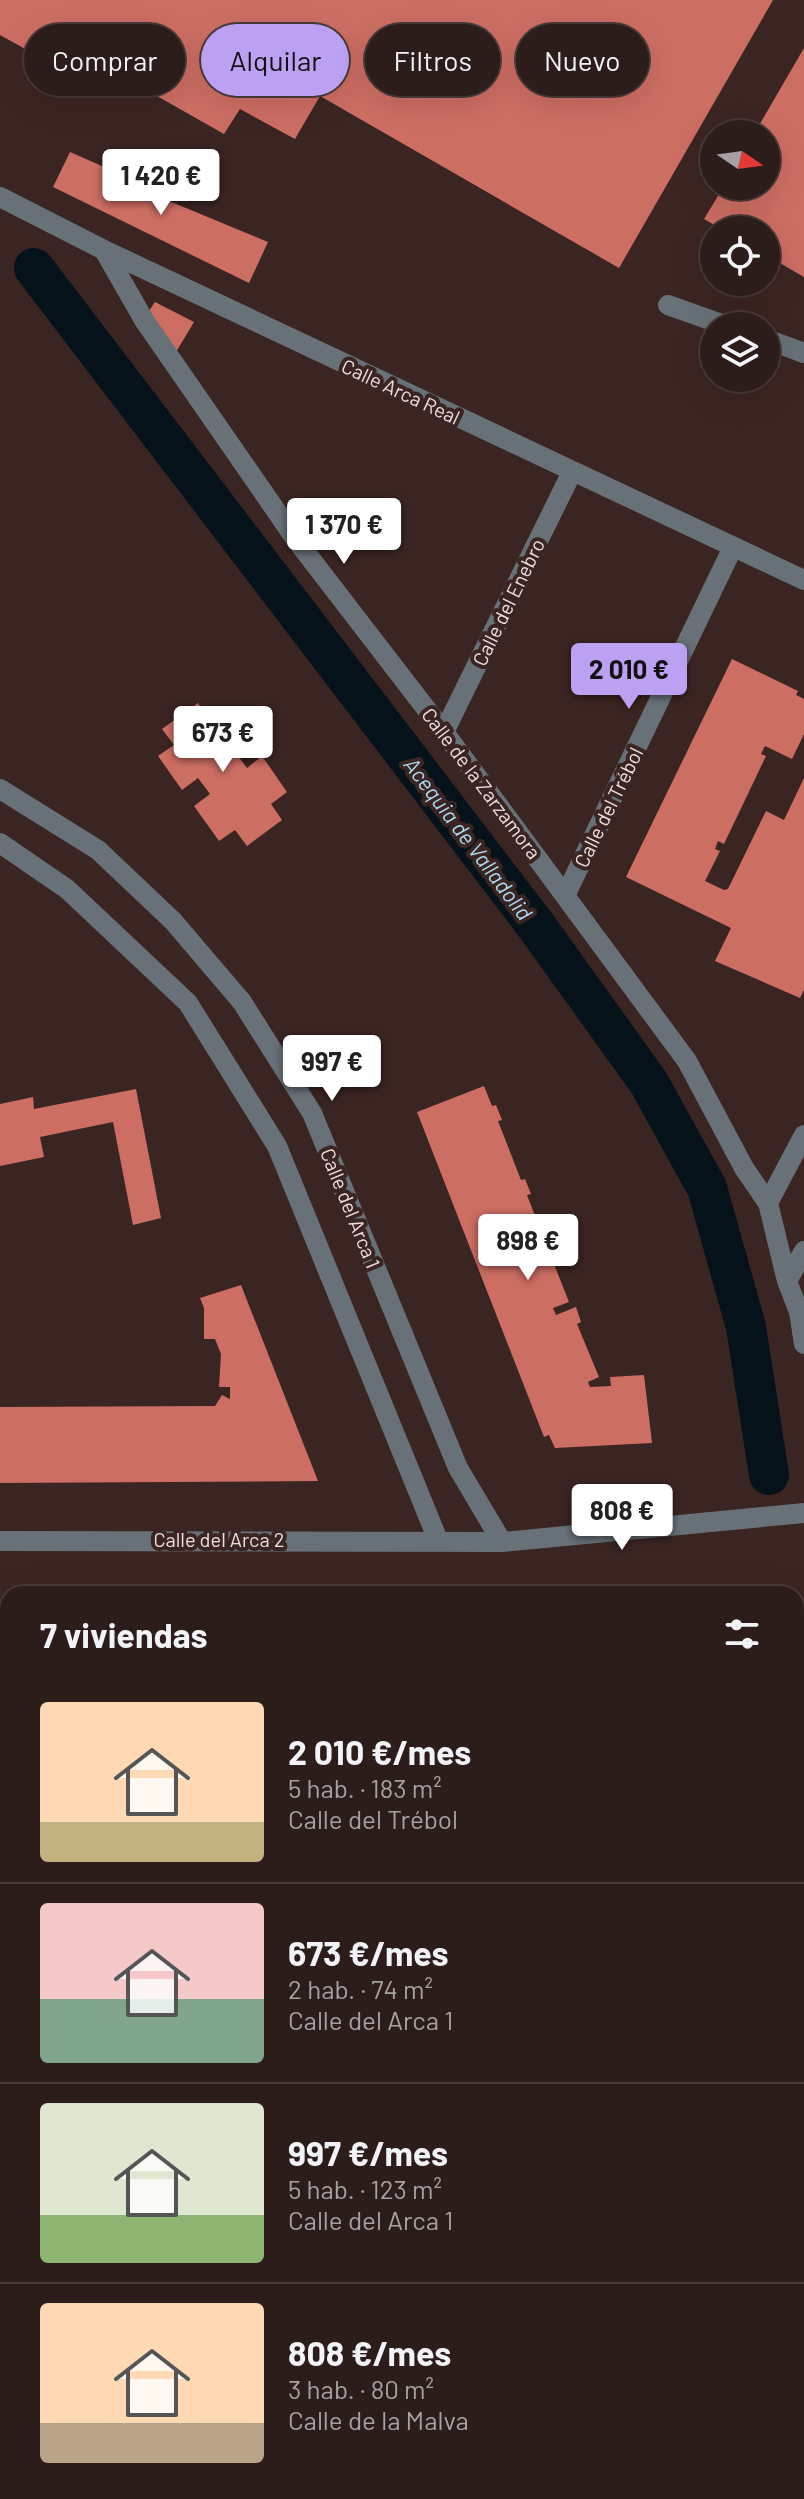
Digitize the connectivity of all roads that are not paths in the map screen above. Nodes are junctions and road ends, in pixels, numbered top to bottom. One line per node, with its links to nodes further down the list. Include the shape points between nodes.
1 (0, 197): 2 (street, Calle Arca Real)
2 (104, 250): 7 (street, Calle Arca Real); 10 (street, Calle de la Zarzamora, via 144,320 297,541)
3 (668, 305): 4 (street)
4 (700, 316)
5 (780, 344): 6 (street)
6 (804, 353)
7 (572, 472): 8 (street, Calle Arca Real); 10 (street, Calle del Enebro)
8 (733, 547): 9 (street, Calle Arca Real); 13 (street, Calle del Trébol)
9 (804, 580)
10 (444, 732): 13 (street, Calle de la Zarzamora)
11 (0, 789): 22 (street, Calle del Arca 1, via 98,850 173,921 242,1002 312,1113 458,1468)
12 (0, 843): 20 (street, via 67,889 188,1003 277,1146)
13 (566, 894): 15 (street, Calle de la Zarzamora, via 687,1061)
14 (804, 1135): 15 (street)
15 (768, 1203): 17 (street, Calle de la Zarzamora)
16 (804, 1251): 17 (street)
17 (787, 1281): 18 (street, Calle de la Zarzamora)
18 (804, 1344)
19 (804, 1513): 22 (street, Calle del Arca 2)
20 (438, 1540): 21 (street, Calle del Arca 2); 22 (street, Calle del Arca 2)
21 (0, 1541)
22 (502, 1542)

